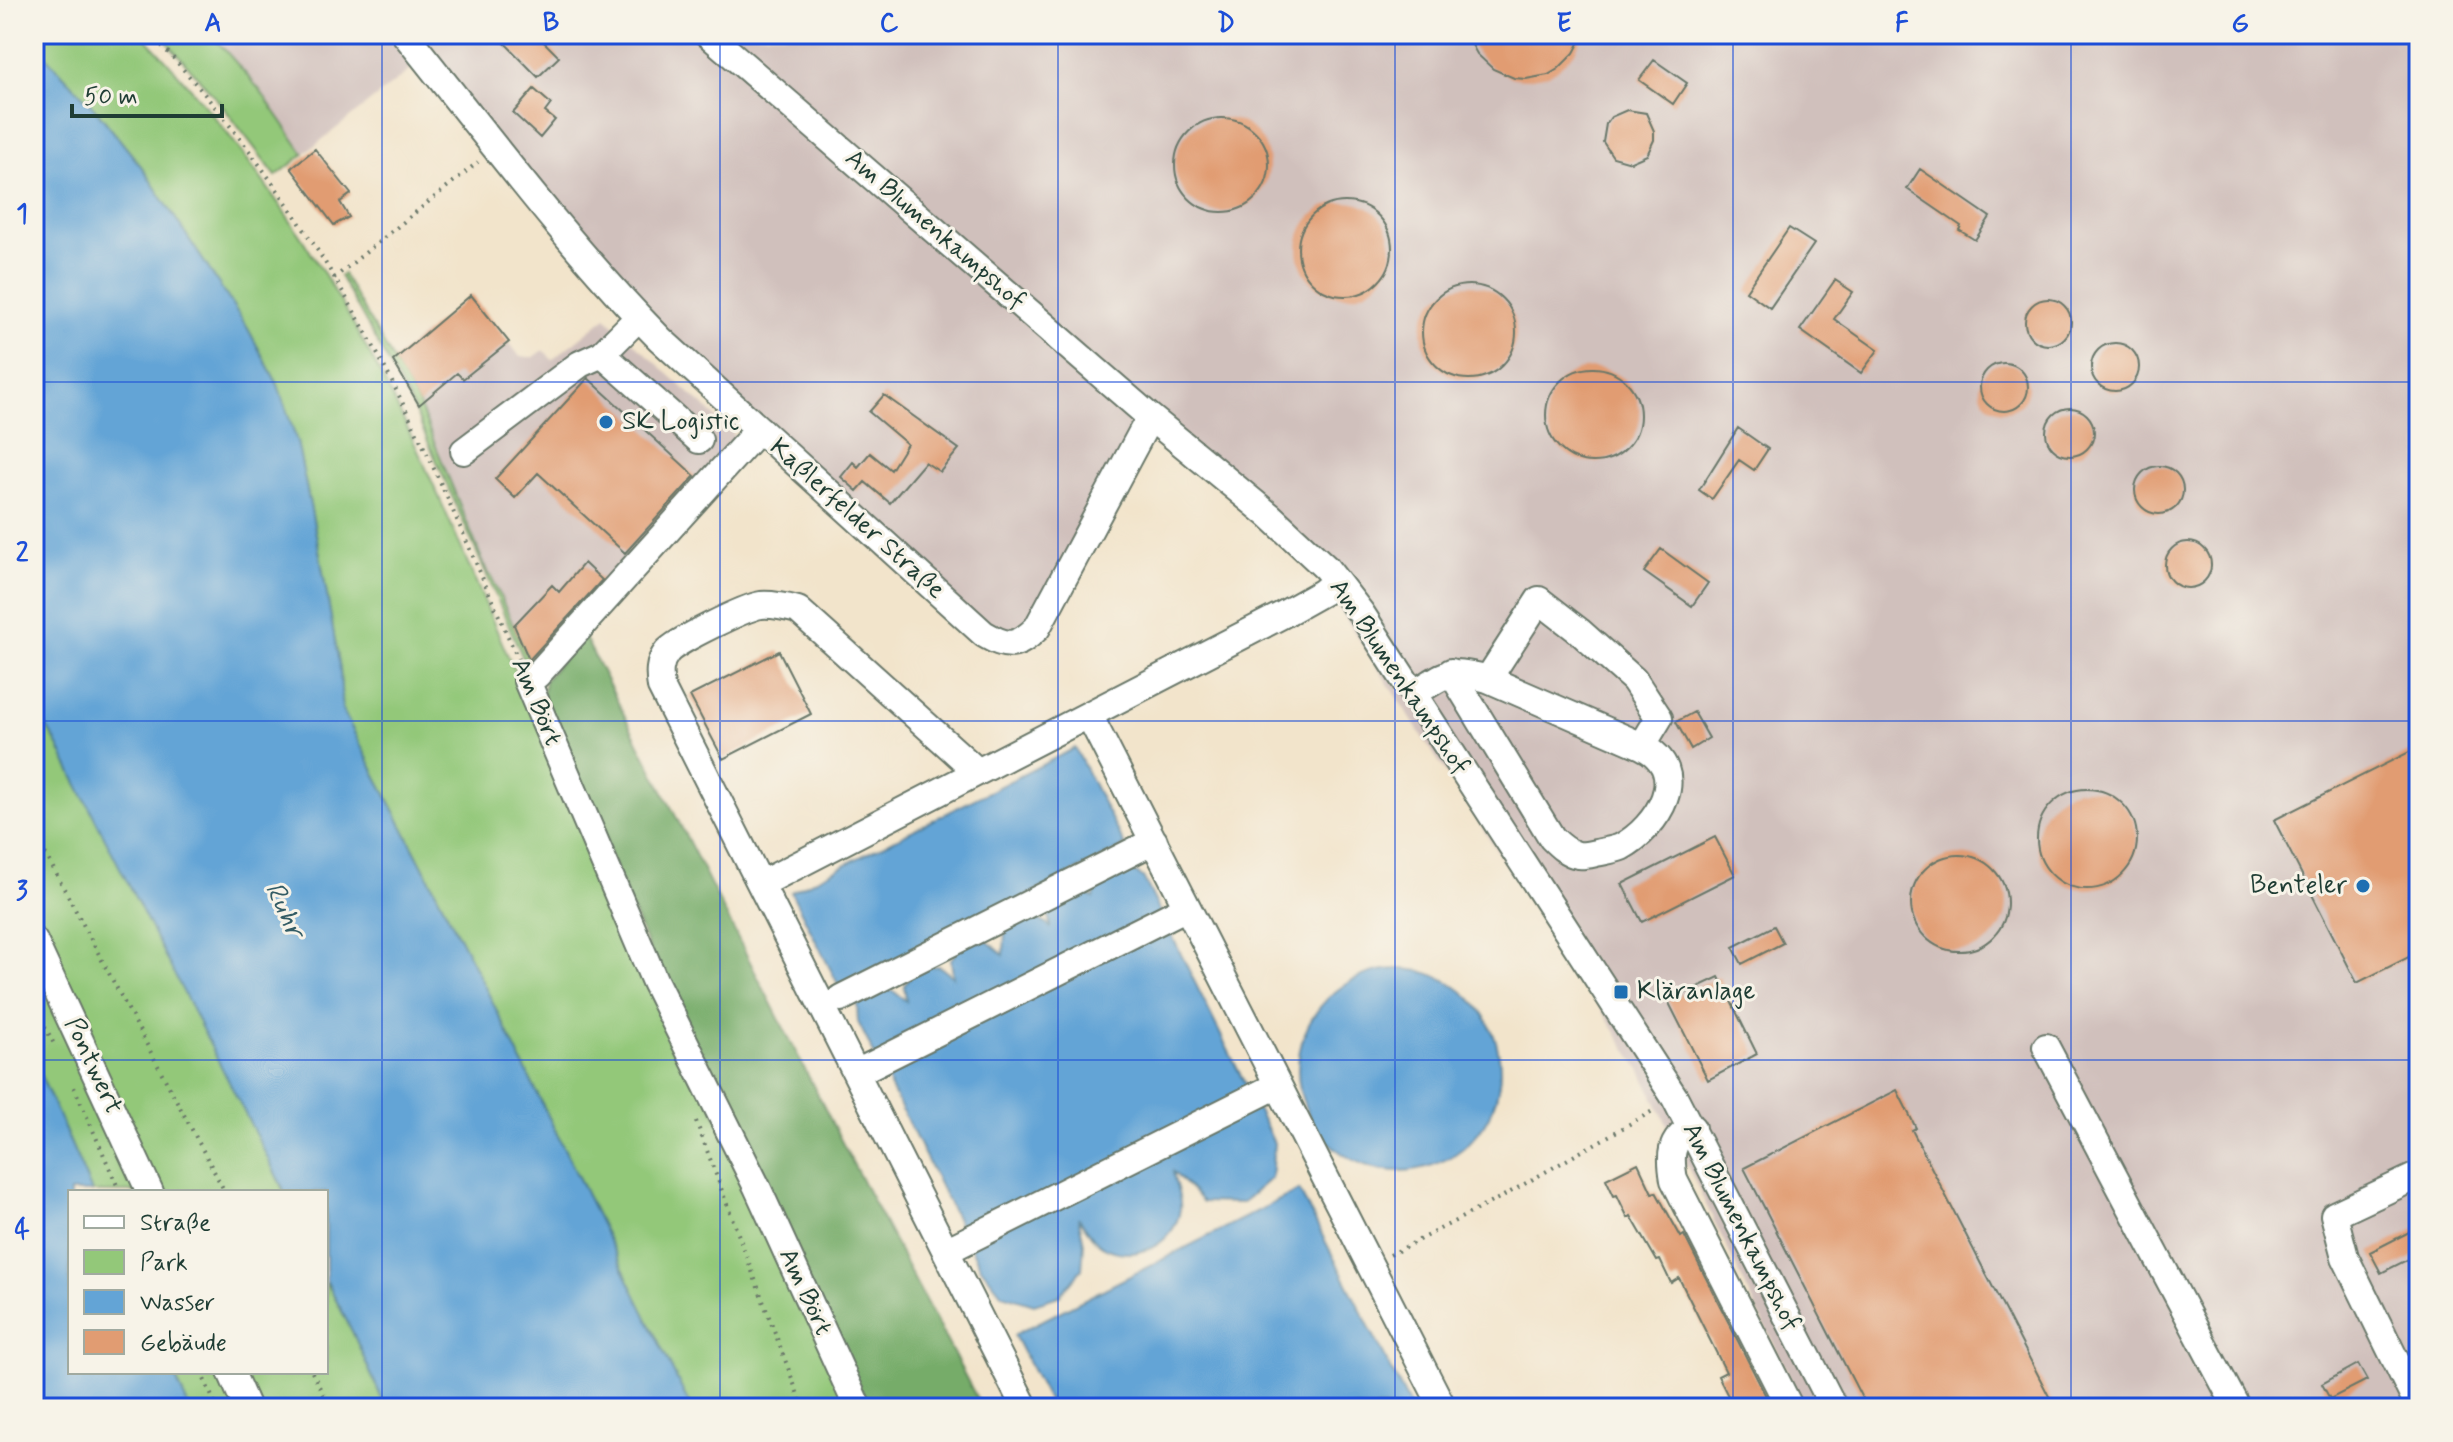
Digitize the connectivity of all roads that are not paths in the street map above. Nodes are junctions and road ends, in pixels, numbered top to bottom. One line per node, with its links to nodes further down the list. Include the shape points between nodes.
1 (405, 34): 3 (street, Kaßlerfelder Straße)
2 (708, 34): 5 (street, Am Blumenkampshof)
3 (639, 317): 4 (street); 6 (street, Kaßlerfelder Straße)
4 (602, 354): 7 (street); 8 (street, via 580,364)
5 (1150, 417): 6 (street, Kaßlerfelder Straße, via 1037,628 1013,644 984,634); 9 (street, Am Blumenkampshof, via 1270,516)
6 (759, 429): 31 (street, Am Bört, via 527,681 655,982)
7 (699, 440)
8 (464, 451)
9 (1336, 581): 12 (street, Am Blumenkampshof); 13 (street, via 1282,615)
10 (1451, 672): 11 (street); 12 (street); 14 (street, via 1552,838 1580,856 1619,848 1661,811 1669,777 1657,753)
11 (1488, 679): 14 (street); 14 (street, via 1539,600 1634,680 1659,718)
12 (1413, 694): 24 (street, Am Blumenkampshof, via 1668,1088)
13 (1089, 715): 15 (street); 16 (street)
14 (1642, 746)
15 (978, 772): 17 (street); 17 (street, via 798,610 761,605 678,643 661,661 661,687)
16 (1154, 841): 18 (street); 20 (street)
17 (761, 884): 22 (street)
18 (1187, 907): 22 (street); 23 (street)
19 (34, 941): 26 (street, Pontwert)
20 (841, 998)
21 (2046, 1047): 35 (street)
22 (856, 1073): 27 (street)
23 (1278, 1085): 27 (street); 33 (street)
24 (1684, 1133): 29 (street, Am Blumenkampshof); 34 (street, via 1671,1164 1674,1180)
25 (2419, 1175): 36 (street, via 2334,1215 2345,1257)
26 (149, 1190)
27 (946, 1251): 32 (street)
28 (232, 1374): 30 (street)
29 (1825, 1405)
30 (247, 1408)
31 (858, 1408)
32 (1025, 1408)
33 (1443, 1408)
34 (1790, 1408)
35 (2237, 1408)
36 (2419, 1408)

